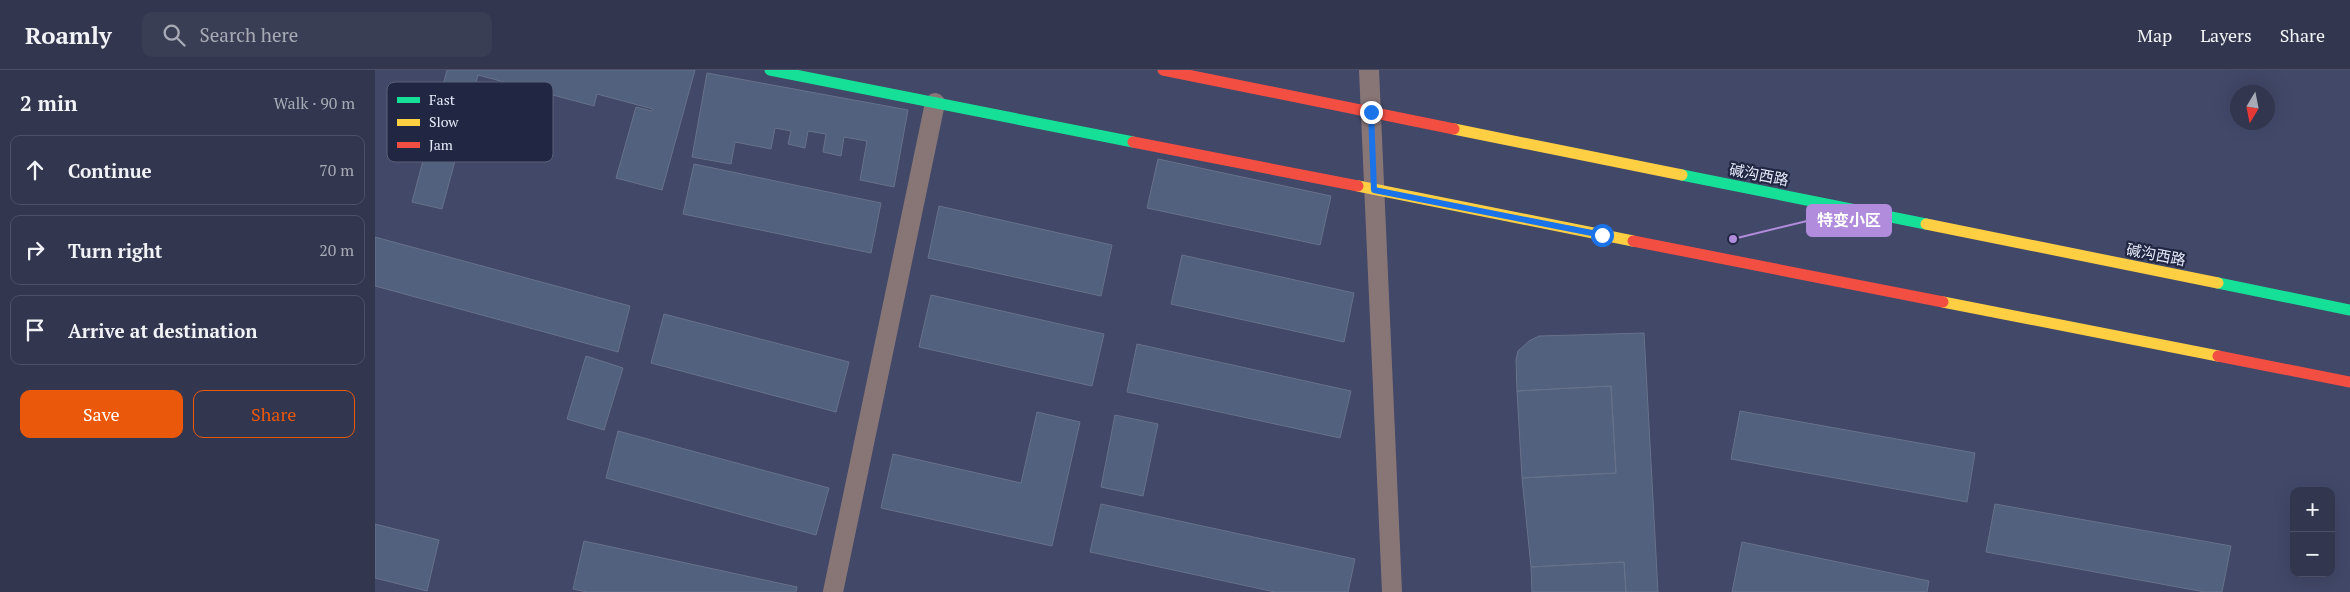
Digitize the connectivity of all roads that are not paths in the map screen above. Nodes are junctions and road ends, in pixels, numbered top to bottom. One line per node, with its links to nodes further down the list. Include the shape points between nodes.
1 (770, 70): 4 (street)
2 (1163, 70): 5 (street, 碱沟西路)
3 (1369, 70): 5 (street)
4 (935, 103): 6 (street); 9 (street)
5 (1371, 112): 6 (street); 7 (street, 碱沟西路)
6 (1374, 190): 8 (street); 10 (street)
7 (2350, 310)
8 (2350, 382)
9 (833, 592)
10 (1392, 592)

